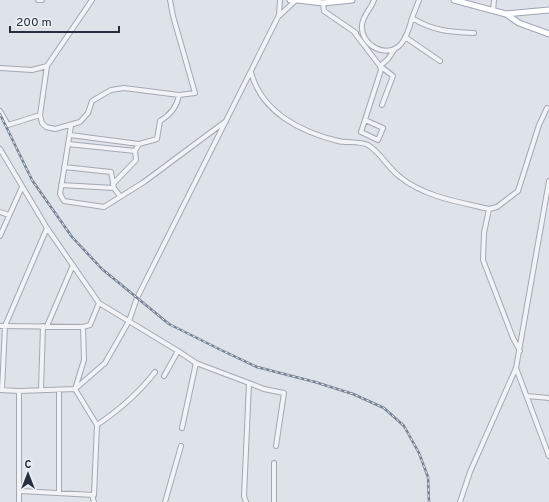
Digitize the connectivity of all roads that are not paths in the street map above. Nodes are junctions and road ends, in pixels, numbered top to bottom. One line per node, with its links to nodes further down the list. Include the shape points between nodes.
1 (38, 0): 2 (street)
2 (42, 0)
3 (92, 0): 25 (street)
4 (170, 0): 29 (street, via 195,93)
5 (280, 0): 16 (street)
6 (295, 0): 12 (main road); 16 (street)
7 (352, 0): 12 (main road)
8 (374, 0): 21 (street, via 364,16)
9 (419, 0): 17 (street)
10 (454, 0): 14 (main road)
11 (494, 0): 14 (street)
12 (322, 1): 18 (street, via 324,11)
13 (549, 10): 15 (main road)
14 (493, 11): 15 (main road)
15 (506, 14): 20 (main road, via 519,23)
16 (279, 15): 28 (street)
17 (412, 18): 19 (street, via 438,30); 22 (street)
18 (354, 32): 21 (street); 26 (street)
19 (474, 33)
20 (549, 34)
21 (364, 38): 23 (street, via 373,47)
22 (405, 38): 23 (street); 24 (street)
23 (394, 50): 26 (street)
24 (440, 61)
25 (47, 66): 27 (street, via 32,70); 33 (street)
26 (380, 66): 30 (street, via 393,76); 35 (street, via 381,70)
27 (0, 68)
28 (251, 72): 34 (street); 48 (street, via 264,98 274,111 288,121 339,141 366,144 400,177 416,188 446,199)
29 (179, 96): 36 (street, via 124,88 111,90 92,102 88,113 80,122); 39 (street, via 170,115 160,121 157,139)
30 (382, 105)
31 (547, 108): 48 (street, via 518,191 497,207)
32 (0, 111): 33 (street, via 8,125)
33 (40, 115): 36 (street, via 46,127 55,129)
34 (227, 120): 47 (street, via 144,182); 55 (street, via 137,298)
35 (365, 120): 35 (street, via 361,132 378,140 383,128)
36 (71, 126): 37 (street)
37 (70, 135): 38 (street); 39 (street)
38 (68, 144): 41 (street); 42 (street)
39 (139, 144): 41 (street)
40 (0, 149): 46 (street)
41 (135, 151): 45 (street, via 136,160)
42 (64, 167): 44 (street); 45 (street, via 111,172)
43 (549, 181): 60 (street)
44 (61, 185): 45 (street); 47 (street, via 60,194 64,201 104,207)
45 (114, 186): 47 (street)
46 (22, 187): 50 (street); 51 (street)
47 (120, 196)
48 (489, 209): 60 (street, via 484,233 483,260)
49 (0, 212): 50 (street)
50 (9, 215): 52 (street)
51 (47, 228): 53 (street); 56 (street)
52 (0, 236)
53 (73, 265): 54 (street); 57 (street)
54 (99, 303): 55 (street); 58 (street, via 90,325)
55 (128, 321): 59 (street); 66 (street, via 105,363)
56 (2, 326): 57 (street); 67 (street)
57 (45, 326): 58 (street); 68 (street)
58 (83, 327): 66 (street, via 84,360)
59 (178, 351): 61 (street); 64 (street)
60 (520, 351): 62 (street)
61 (196, 363): 65 (street); 74 (street)
62 (516, 368): 71 (street); 89 (street, via 470,472)
63 (155, 372): 73 (street, via 113,414)
64 (164, 376)
65 (249, 383): 78 (street, via 284,393); 87 (street, via 244,496)
66 (75, 389): 69 (street); 73 (street)
67 (1, 390): 70 (street)
68 (41, 390): 69 (street); 70 (street)
69 (59, 390): 82 (street)
70 (19, 391): 81 (street)
71 (527, 396): 72 (street); 75 (street)
72 (549, 398)
73 (97, 425): 83 (street)
74 (182, 428)
75 (543, 440): 76 (street); 79 (street)
76 (549, 440)
77 (181, 446): 86 (street)
78 (276, 446)
79 (549, 456)
80 (274, 463): 88 (street)
81 (20, 491): 82 (street); 84 (street)
82 (59, 492): 83 (street)
83 (92, 495): 85 (street)
84 (19, 502)
85 (94, 502)
86 (165, 502)
87 (246, 502)
88 (274, 502)
89 (460, 502)

